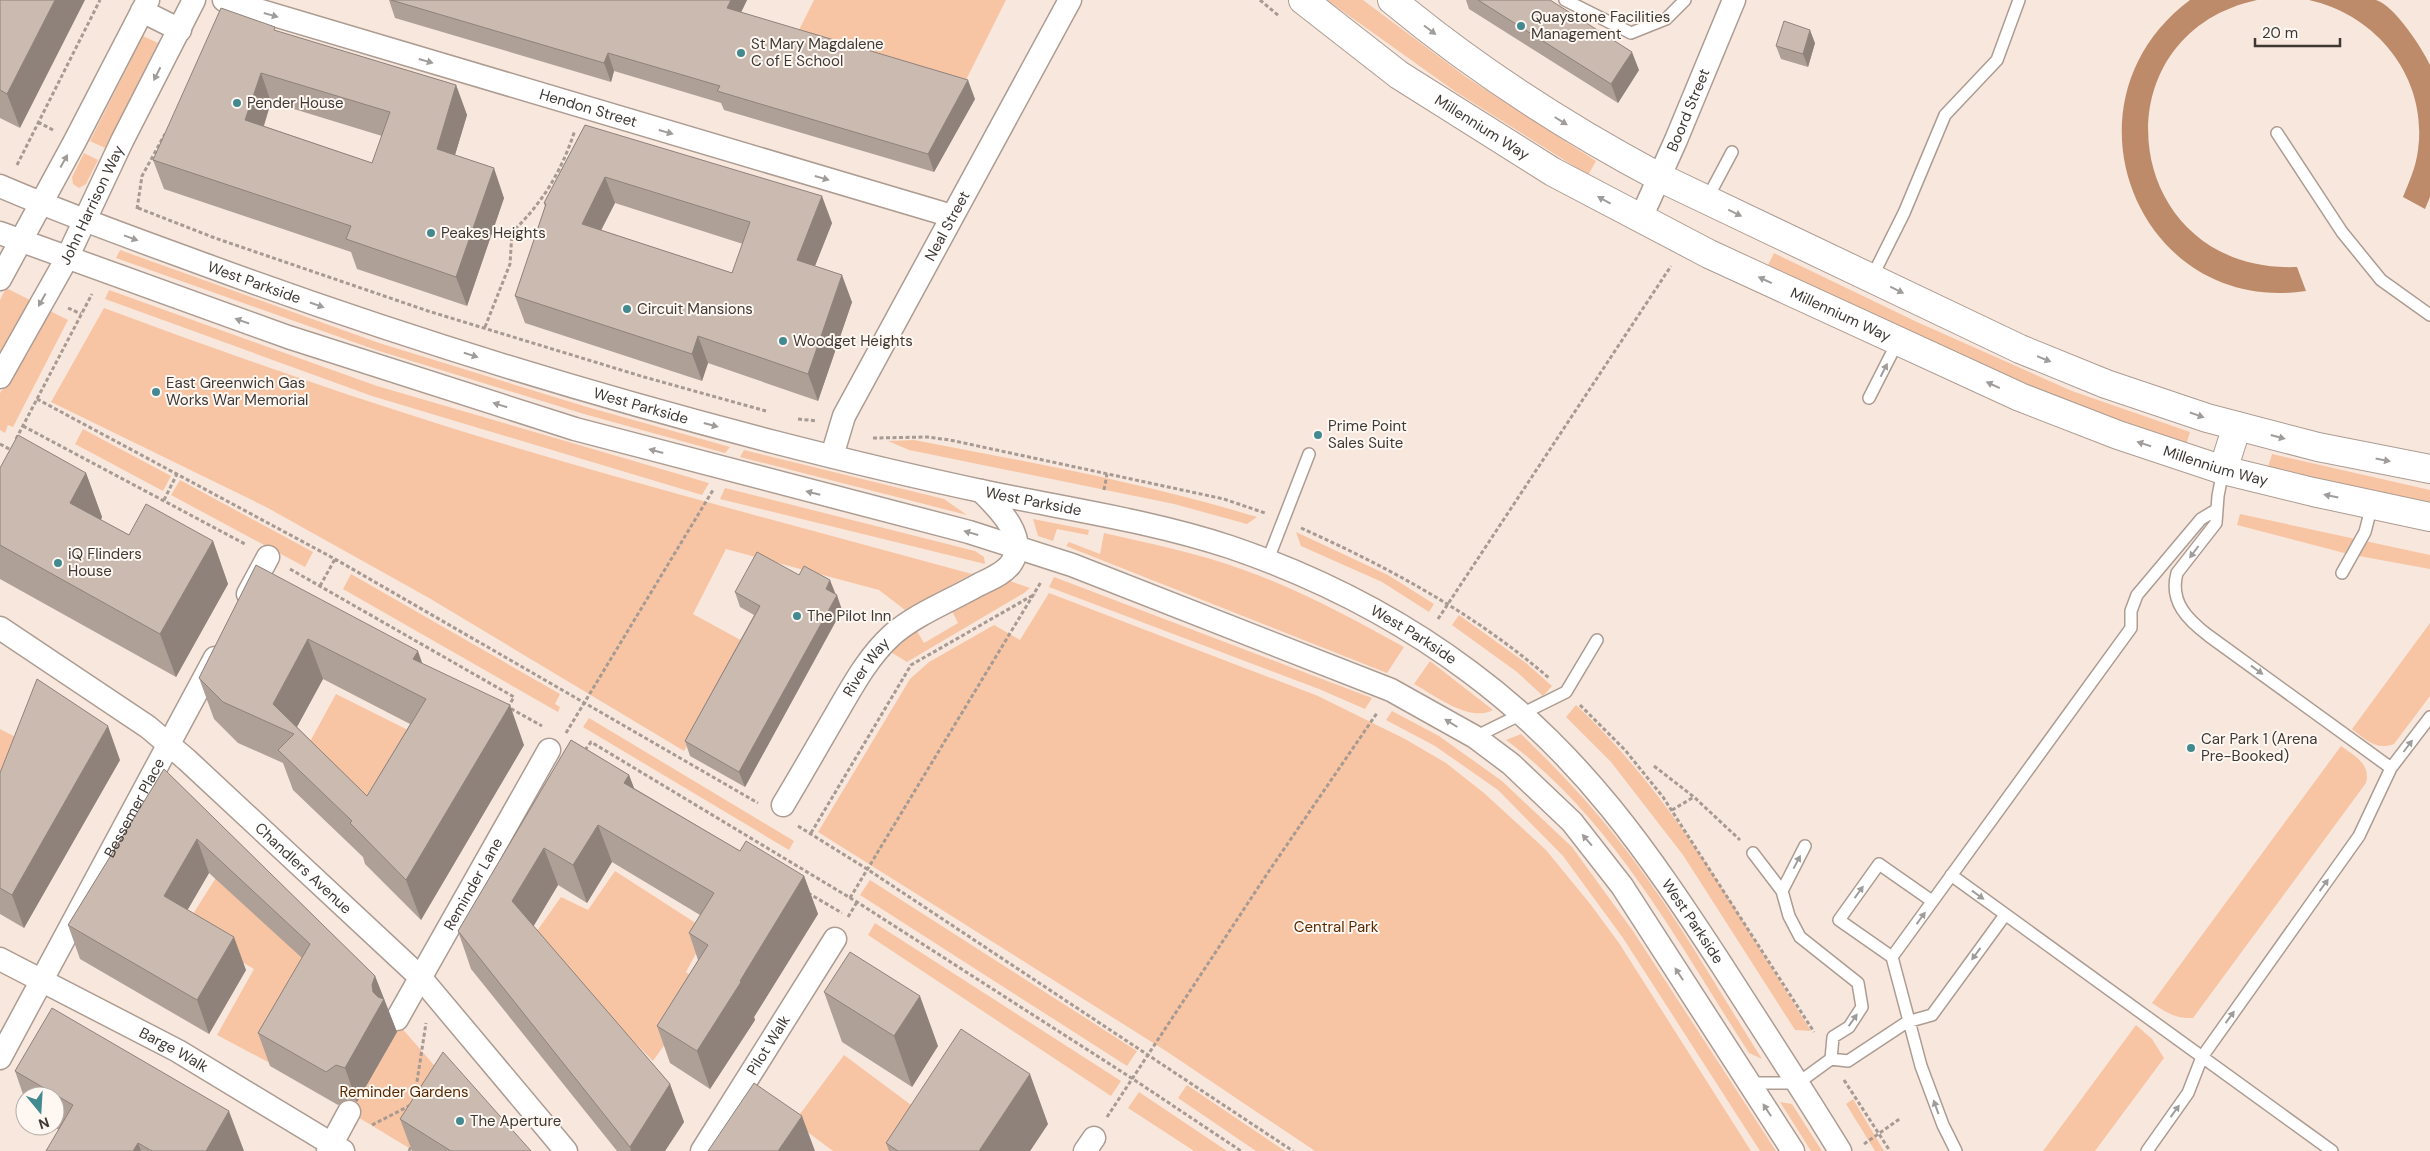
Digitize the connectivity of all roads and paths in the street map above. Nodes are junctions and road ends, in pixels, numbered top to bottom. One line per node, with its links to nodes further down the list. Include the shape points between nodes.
1 (100, 0): 18 (path)
2 (194, 0): 12 (street, John Harrison Way)
3 (224, 0): 13 (street, Hendon Street, one-way to 13)
4 (1070, 0): 21 (street, Neal Street)
5 (1303, 0): 23 (street, Millennium Way, one-way to 5, via 1553,172 1461,115 1399,74)
6 (1392, 0): 17 (street, one-way to 17, via 1468,59 1538,106)
7 (1565, 0): 8 (lane, via 1631,33 1666,19)
8 (1685, 0)
9 (2019, 0): 27 (lane, via 1996,60 1945,115 1904,213)
10 (1728, 2): 17 (street, Boord Street)
11 (145, 6): 12 (street); 20 (street, one-way to 11)
12 (180, 30): 22 (street, John Harrison Way, one-way to 22)
13 (582, 107): 21 (street, Hendon Street, one-way to 21); 31 (path, via 565,161 531,215 512,232 510,264)
14 (170, 126): 31 (path, via 142,176 138,208 428,311)
15 (2277, 133): 30 (lane, via 2342,232 2381,280)
16 (1732, 152): 19 (lane)
17 (1659, 176): 19 (street); 23 (street, Boord Street)
18 (6, 179): 20 (street, West Parkside)
19 (1707, 199): 27 (street, one-way to 27)
20 (40, 204): 22 (street, West Parkside); 24 (street)
21 (952, 216): 45 (street, Neal Street, via 844,416)
22 (85, 220): 25 (street, John Harrison Way); 45 (street, West Parkside, one-way to 45, via 384,328 599,394)
23 (1640, 220): 32 (street, Millennium Way, one-way to 23)
24 (10, 237): 25 (street); 28 (street)
25 (67, 258): 33 (street, John Harrison Way, one-way to 33); 57 (street, one-way to 25, via 575,429 288,337)
26 (1672, 265): 65 (path)
27 (1872, 277): 40 (street, one-way to 40, via 2020,349 2106,384)
28 (0, 279)
29 (92, 292): 35 (path)
30 (2430, 315)
31 (485, 327): 36 (path)
32 (1898, 341): 34 (lane, one-way to 32); 48 (street, Millennium Way, one-way to 32, via 2118,435 2020,397)
33 (0, 377)
34 (1869, 398)
35 (37, 399): 39 (path); 49 (path)
36 (769, 412)
37 (792, 418): 38 (path)
38 (820, 422)
39 (23, 426): 43 (path); 53 (path)
40 (2237, 426): 47 (street, one-way to 47, via 2318,447); 48 (street)
41 (875, 438): 52 (path, via 934,438 1107,474)
42 (0, 444): 43 (path)
43 (11, 450): 46 (path)
44 (1309, 454): 60 (lane)
45 (832, 456): 51 (street, West Parkside)
46 (7, 457)
47 (2430, 468)
48 (2224, 470): 54 (street, Millennium Way, one-way to 48); 55 (lane)
49 (177, 474): 53 (path); 59 (path)
50 (718, 484): 72 (path)
51 (981, 491): 57 (street, via 1010,525); 60 (street, West Parkside, via 1153,526 1232,548)
52 (1103, 494)
53 (164, 500): 58 (path)
54 (2372, 505): 56 (street, Millennium Way); 61 (lane, via 2365,532)
55 (2216, 510): 85 (lane, one-way to 85, via 2216,523 2177,573 2176,596 2181,610 2202,631); 93 (lane, via 2201,519 2137,595 2131,611 2131,628)
56 (2430, 517)
57 (1018, 547): 78 (street, one-way to 57, via 1438,714 1373,682); 88 (street, River Way, via 1012,563 995,576 916,618 893,634 874,654)
58 (268, 557): 63 (path); 66 (street)
59 (335, 559): 63 (path); 72 (path)
60 (1267, 562): 76 (street, West Parkside, via 1331,588 1425,639)
61 (2342, 573)
62 (1042, 580): 64 (path)
63 (320, 586): 73 (path, via 514,697)
64 (1036, 594): 89 (path, via 911,665); 92 (path)
65 (1448, 604): 67 (path); 71 (path, via 1500,638)
66 (239, 612)
67 (1437, 621)
68 (0, 628): 80 (street, Chandlers Avenue)
69 (1597, 640): 71 (lane)
70 (223, 642): 80 (street, Bessemer Place)
71 (1566, 692): 76 (lane); 87 (path, via 1625,750)
72 (585, 701): 79 (path); 88 (path)
73 (508, 707): 75 (path); 79 (path)
74 (1378, 711): 107 (path)
75 (505, 712)
76 (1523, 715): 78 (lane); 113 (street, West Parkside, via 1558,746 1632,834 1671,887)
77 (2430, 717): 85 (lane, one-way to 77)
78 (1475, 737): 112 (street, one-way to 78, via 1594,848 1543,793)
79 (554, 739): 104 (street, Reminder Lane)
80 (170, 744): 103 (street, Bessemer Place); 104 (street, Chandlers Avenue)
81 (578, 746): 82 (path)
82 (585, 750): 83 (path); 96 (path, via 590,742)
83 (582, 755)
84 (1654, 766): 86 (path)
85 (2391, 768): 108 (lane, one-way to 85, via 2359,836)
86 (1694, 797): 87 (path); 91 (path)
87 (1672, 810): 110 (path)
88 (780, 811): 89 (path)
89 (811, 833): 92 (path)
90 (1805, 846): 94 (lane, one-way to 90)
91 (1753, 853): 94 (lane)
92 (867, 869): 96 (path); 107 (path)
93 (1951, 876): 97 (lane); 98 (lane, one-way to 98)
94 (1782, 891): 110 (lane, one-way to 94, via 1833,1037 1849,1027 1862,1007 1858,983 1800,937 1788,916)
95 (807, 892): 99 (path)
96 (850, 898): 111 (path)
97 (1932, 901): 101 (lane, one-way to 97); 101 (lane, one-way to 97, via 1839,920 1879,864)
98 (2005, 914): 106 (lane, one-way to 106, via 1932,1015); 108 (lane)
99 (849, 917)
100 (835, 939): 126 (street, Pilot Walk)
101 (1892, 957): 106 (lane)
102 (0, 959): 103 (street, Barge Walk)
103 (42, 981): 109 (street, Bessemer Place); 123 (street, Barge Walk, via 178,1051)
104 (426, 984): 105 (street, Reminder Lane); 115 (path); 125 (street, Chandlers Avenue)
105 (397, 1019)
106 (1907, 1022): 110 (lane, via 1848,1061); 132 (lane, one-way to 106, via 1943,1126)
107 (1150, 1054): 111 (path); 128 (path)
108 (2202, 1057): 133 (lane, one-way to 108, via 2188,1093); 134 (lane)
109 (0, 1058)
110 (1831, 1059): 113 (lane); 119 (path)
111 (1133, 1079): 121 (path); 127 (path)
112 (1749, 1082): 113 (lane); 129 (street, one-way to 112)
113 (1798, 1083): 130 (street, West Parkside)
114 (421, 1100): 115 (path)
115 (413, 1104): 116 (path); 123 (path)
116 (417, 1111)
117 (349, 1112): 123 (street)
118 (1901, 1118): 119 (path)
119 (1879, 1134): 122 (path); 131 (path)
120 (416, 1137): 124 (path)
121 (1095, 1137)
122 (1864, 1144)
123 (334, 1149)
124 (409, 1151)
125 (566, 1151)
126 (702, 1151)
127 (1241, 1151)
128 (1293, 1151)
129 (1793, 1151)
130 (1840, 1151)
131 (1890, 1151)
132 (1956, 1151)
133 (2147, 1151)
134 (2332, 1151)

